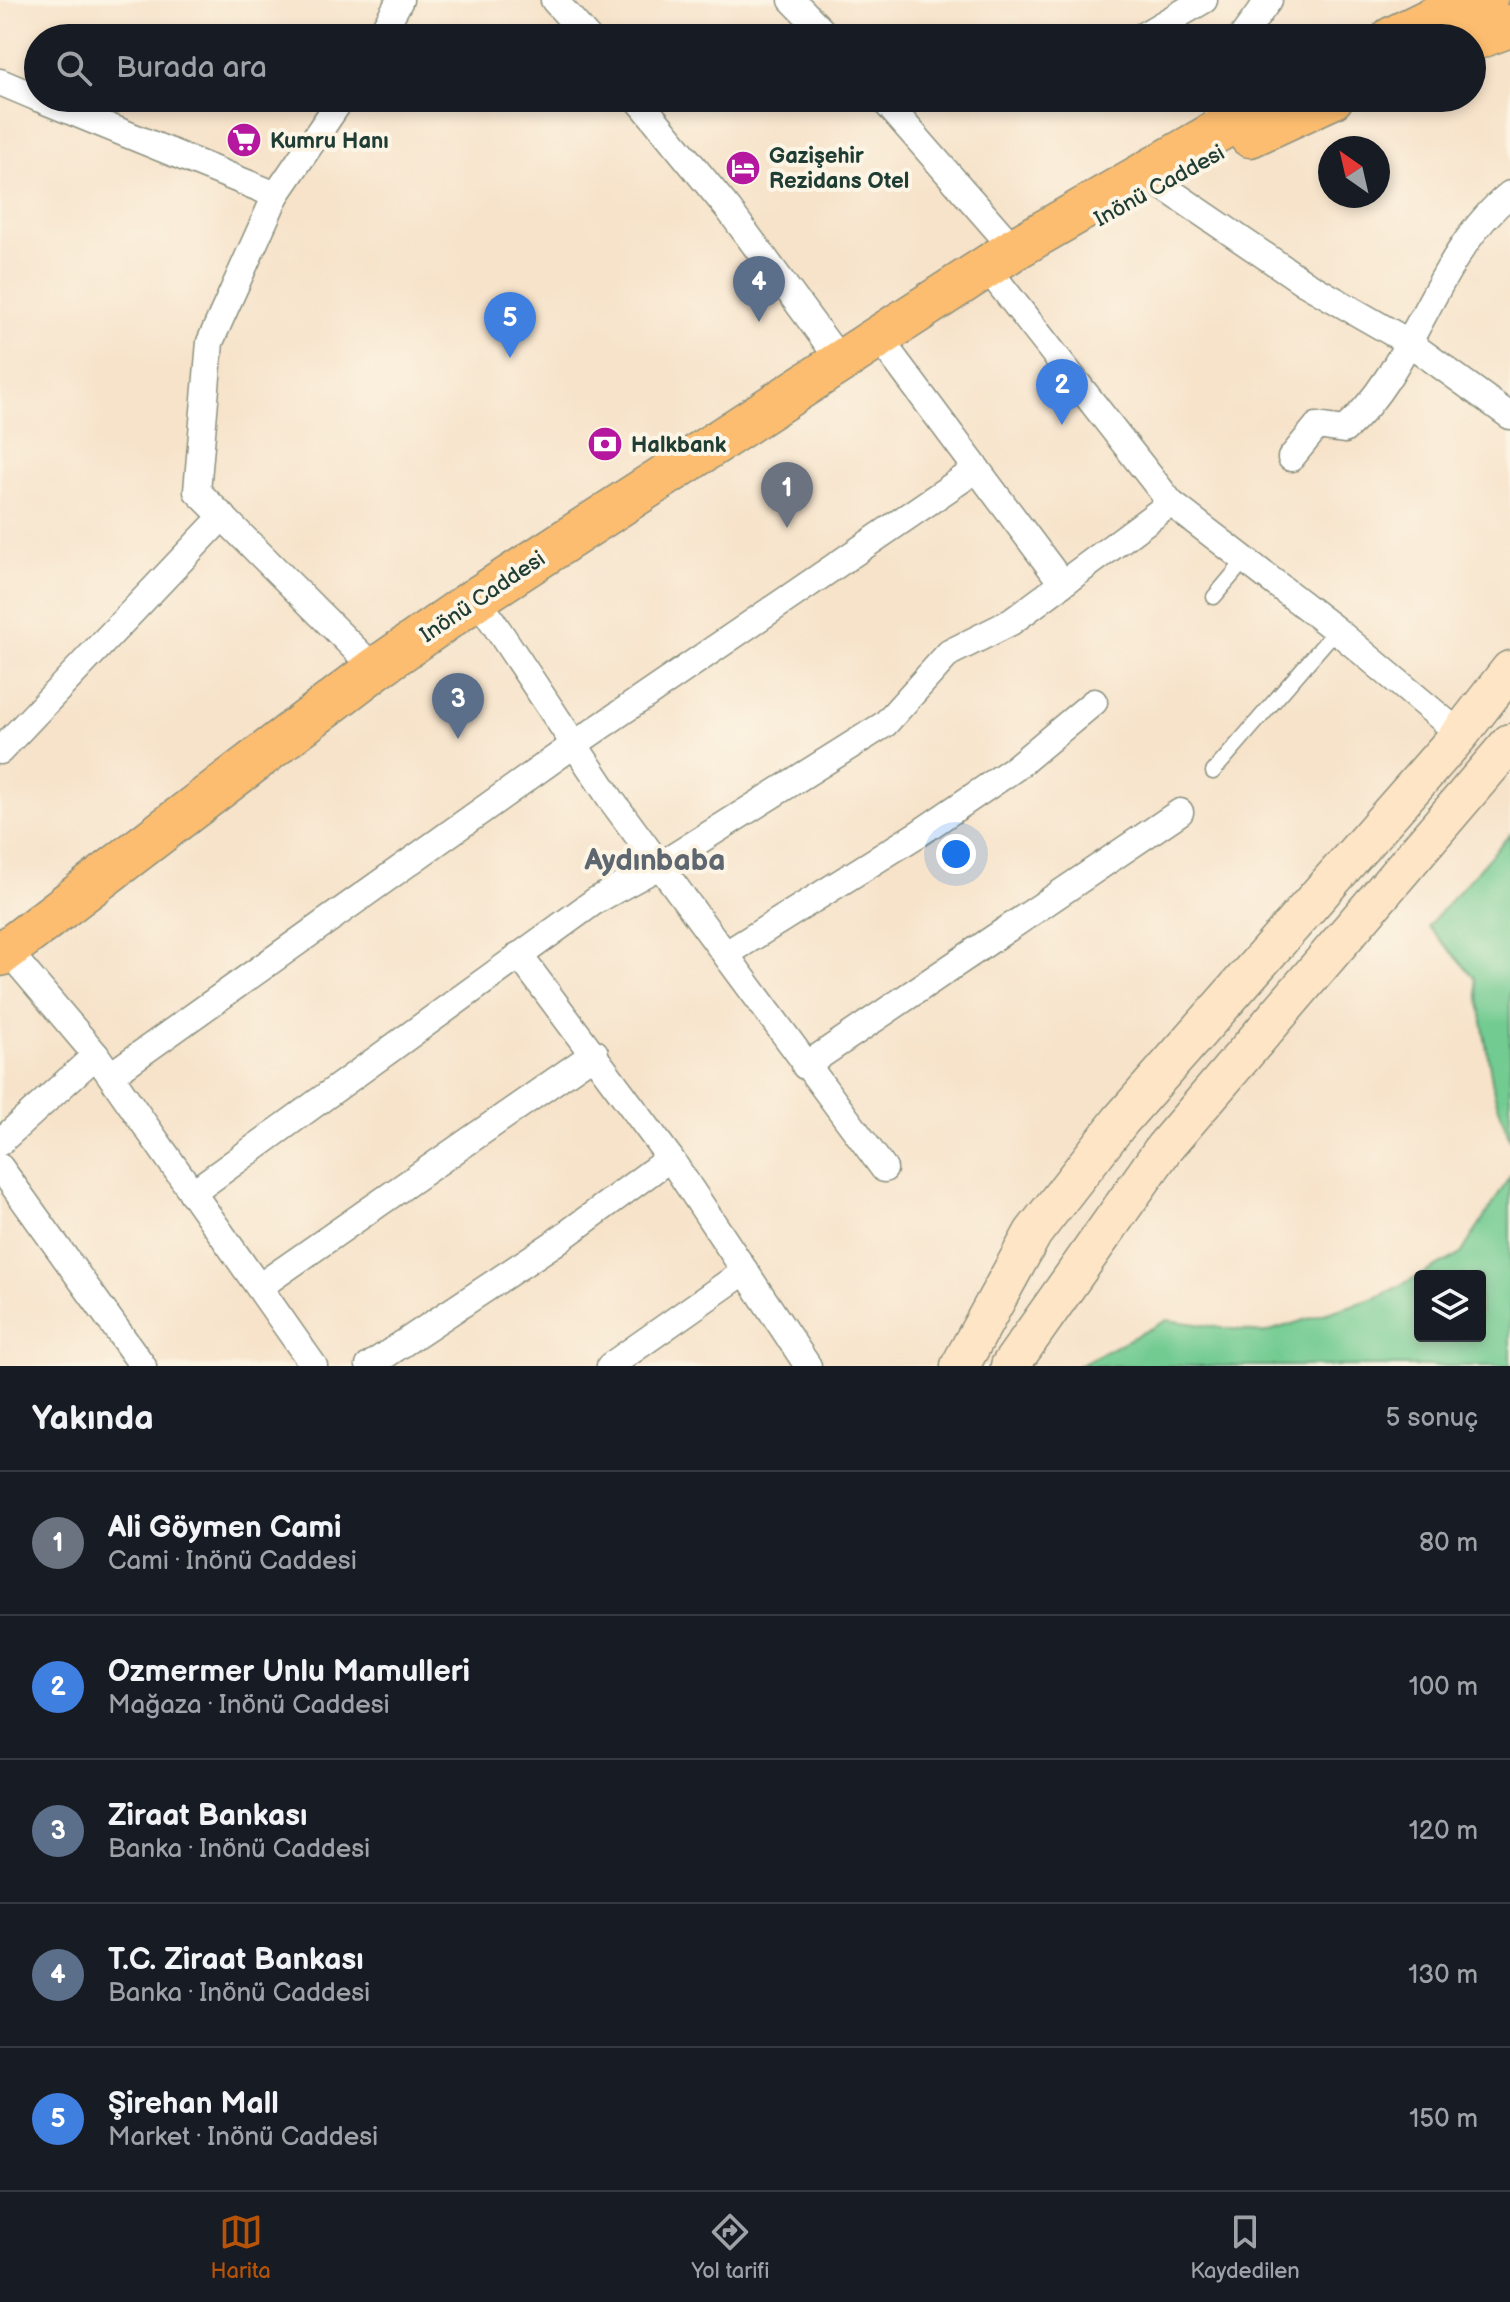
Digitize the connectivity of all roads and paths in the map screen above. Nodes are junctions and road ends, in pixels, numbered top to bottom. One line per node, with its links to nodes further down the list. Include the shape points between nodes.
1 (400, 0): 7 (street)
2 (554, 0): 8 (street)
3 (1204, 0): 10 (street)
4 (1269, 0): 11 (street)
5 (1486, 0): 12 (main road)
6 (804, 5): 9 (street)
7 (387, 24)
8 (575, 24)
9 (818, 24)
10 (1163, 24)
11 (1251, 24)
12 (1421, 24)
13 (1510, 26): 14 (main road)
14 (1486, 35)
15 (0, 82): 16 (street)
16 (24, 92)
17 (72, 112): 25 (street)
18 (332, 112): 25 (street)
19 (648, 112): 29 (street)
20 (892, 112): 26 (street)
21 (1302, 112): 23 (main road, Inönü Caddesi)
22 (1218, 113): 26 (main road, Inönü Caddesi)
23 (1158, 183): 26 (main road, Inönü Caddesi, via 1020,265); 28 (street, via 1305,283)
24 (1510, 194): 28 (street, via 1457,257)
25 (276, 195): 34 (street, via 210,342 197,491)
26 (1001, 259): 27 (main road, Inönü Caddesi); 33 (street)
27 (879, 338): 29 (main road, Inönü Caddesi); 32 (street)
28 (1408, 342): 30 (street); 31 (street, via 1367,409 1344,430 1317,426)
29 (842, 363): 38 (main road, Inönü Caddesi)
30 (1510, 416)
31 (1291, 458)
32 (977, 469): 36 (street); 45 (street)
33 (1171, 503): 35 (street); 36 (street)
34 (223, 516): 40 (street); 46 (street)
35 (1245, 560): 37 (lane); 39 (street)
36 (1062, 583): 49 (street, via 1011,622 949,653 885,724)
37 (1214, 597)
38 (477, 598): 40 (main road, Inönü Caddesi); 45 (street)
39 (1336, 630): 43 (street); 47 (lane)
40 (375, 669): 50 (main road, Inönü Caddesi)
41 (1510, 670): 43 (main road)
42 (1094, 702): 51 (street, via 1015,768)
43 (1460, 734): 68 (main road, via 1121,1120 1033,1233)
44 (1510, 743): 69 (main road, via 1164,1148)
45 (575, 744): 49 (street); 54 (street)
46 (0, 751)
47 (1213, 772)
48 (1180, 812): 55 (street)
49 (659, 866): 51 (street); 52 (street, via 595,901)
50 (3, 952): 54 (street)
51 (726, 954): 55 (street)
52 (519, 955): 53 (street); 60 (street)
53 (595, 1053): 57 (street); 62 (street)
54 (104, 1065): 56 (street); 60 (street)
55 (805, 1066): 59 (street)
56 (0, 1142)
57 (670, 1158): 61 (street); 65 (street, via 553,1244)
58 (0, 1167): 63 (street)
59 (884, 1169)
60 (192, 1193): 62 (street)
61 (745, 1271): 66 (street); 67 (street)
62 (259, 1287): 64 (street)
63 (143, 1366)
64 (314, 1366)
65 (369, 1366)
66 (610, 1366)
67 (808, 1366)
68 (960, 1366)
69 (1010, 1366)

